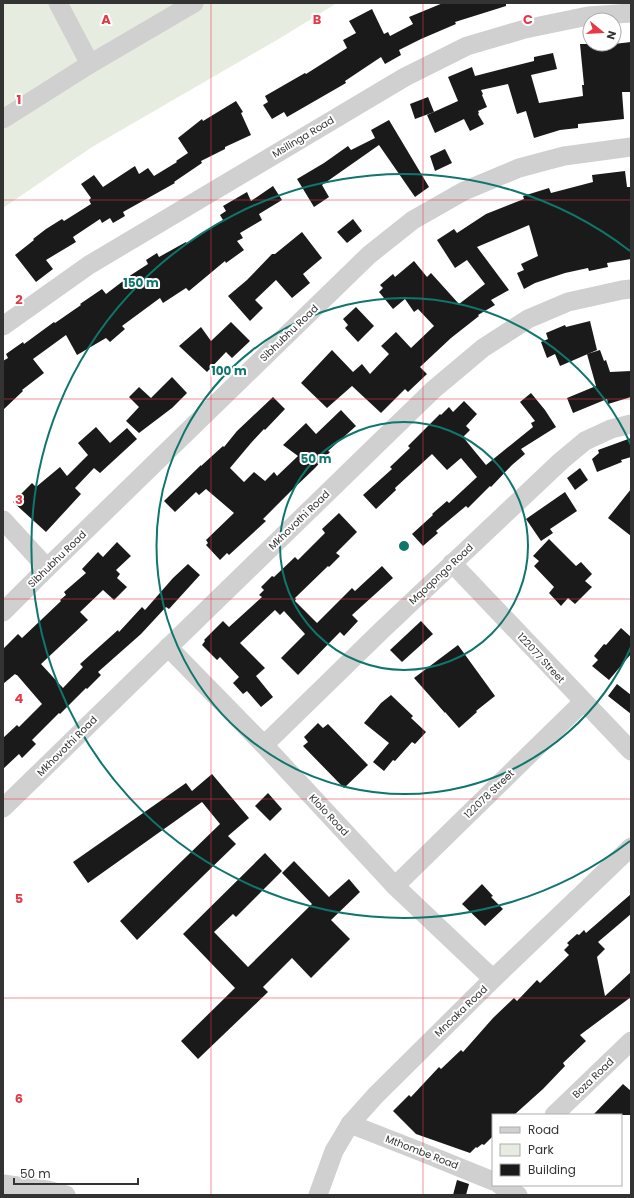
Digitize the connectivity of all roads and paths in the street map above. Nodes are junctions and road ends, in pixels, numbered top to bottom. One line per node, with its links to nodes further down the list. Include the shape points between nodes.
1 (58, 3): 4 (street)
2 (194, 3): 4 (street)
3 (631, 13): 8 (street, Msilinga Road, via 588,16 525,29 467,46 405,77 89,265)
4 (90, 64): 5 (street)
5 (3, 119)
6 (631, 147): 12 (street, Sibhubhu Road, via 564,156 519,168 464,191 413,220 369,255)
7 (631, 289): 14 (street, Mkhovothi Road, via 568,302 528,319 483,348 427,395)
8 (3, 326)
9 (631, 424): 11 (street, Mqoqongo Road, via 611,429 584,441)
10 (3, 520): 12 (street)
11 (452, 563): 15 (street, 122077 Street); 16 (street, Mqoqongo Road)
12 (47, 568): 13 (street, Sibhubhu Road)
13 (3, 612)
14 (168, 647): 16 (street, Klolo Road); 18 (street, Mkhovothi Road)
15 (584, 702): 17 (street, 122077 Street); 20 (street, 122078 Street)
16 (264, 745): 20 (street, Klolo Road)
17 (631, 751)
18 (3, 808)
19 (631, 847): 21 (street, Mncaka Road)
20 (396, 886): 21 (street, Klolo Road)
21 (493, 979): 24 (street, Mncaka Road, via 380,1090)
22 (631, 1041): 23 (street, Boza Road)
23 (555, 1114)
24 (350, 1124): 25 (street, Mthombe Road); 29 (street, Mncaka Road, via 334,1151)
25 (492, 1179)
26 (3, 1184): 28 (street)
27 (504, 1186): 30 (street, Mthombe Road)
28 (66, 1195)
29 (318, 1195)
30 (518, 1195)

